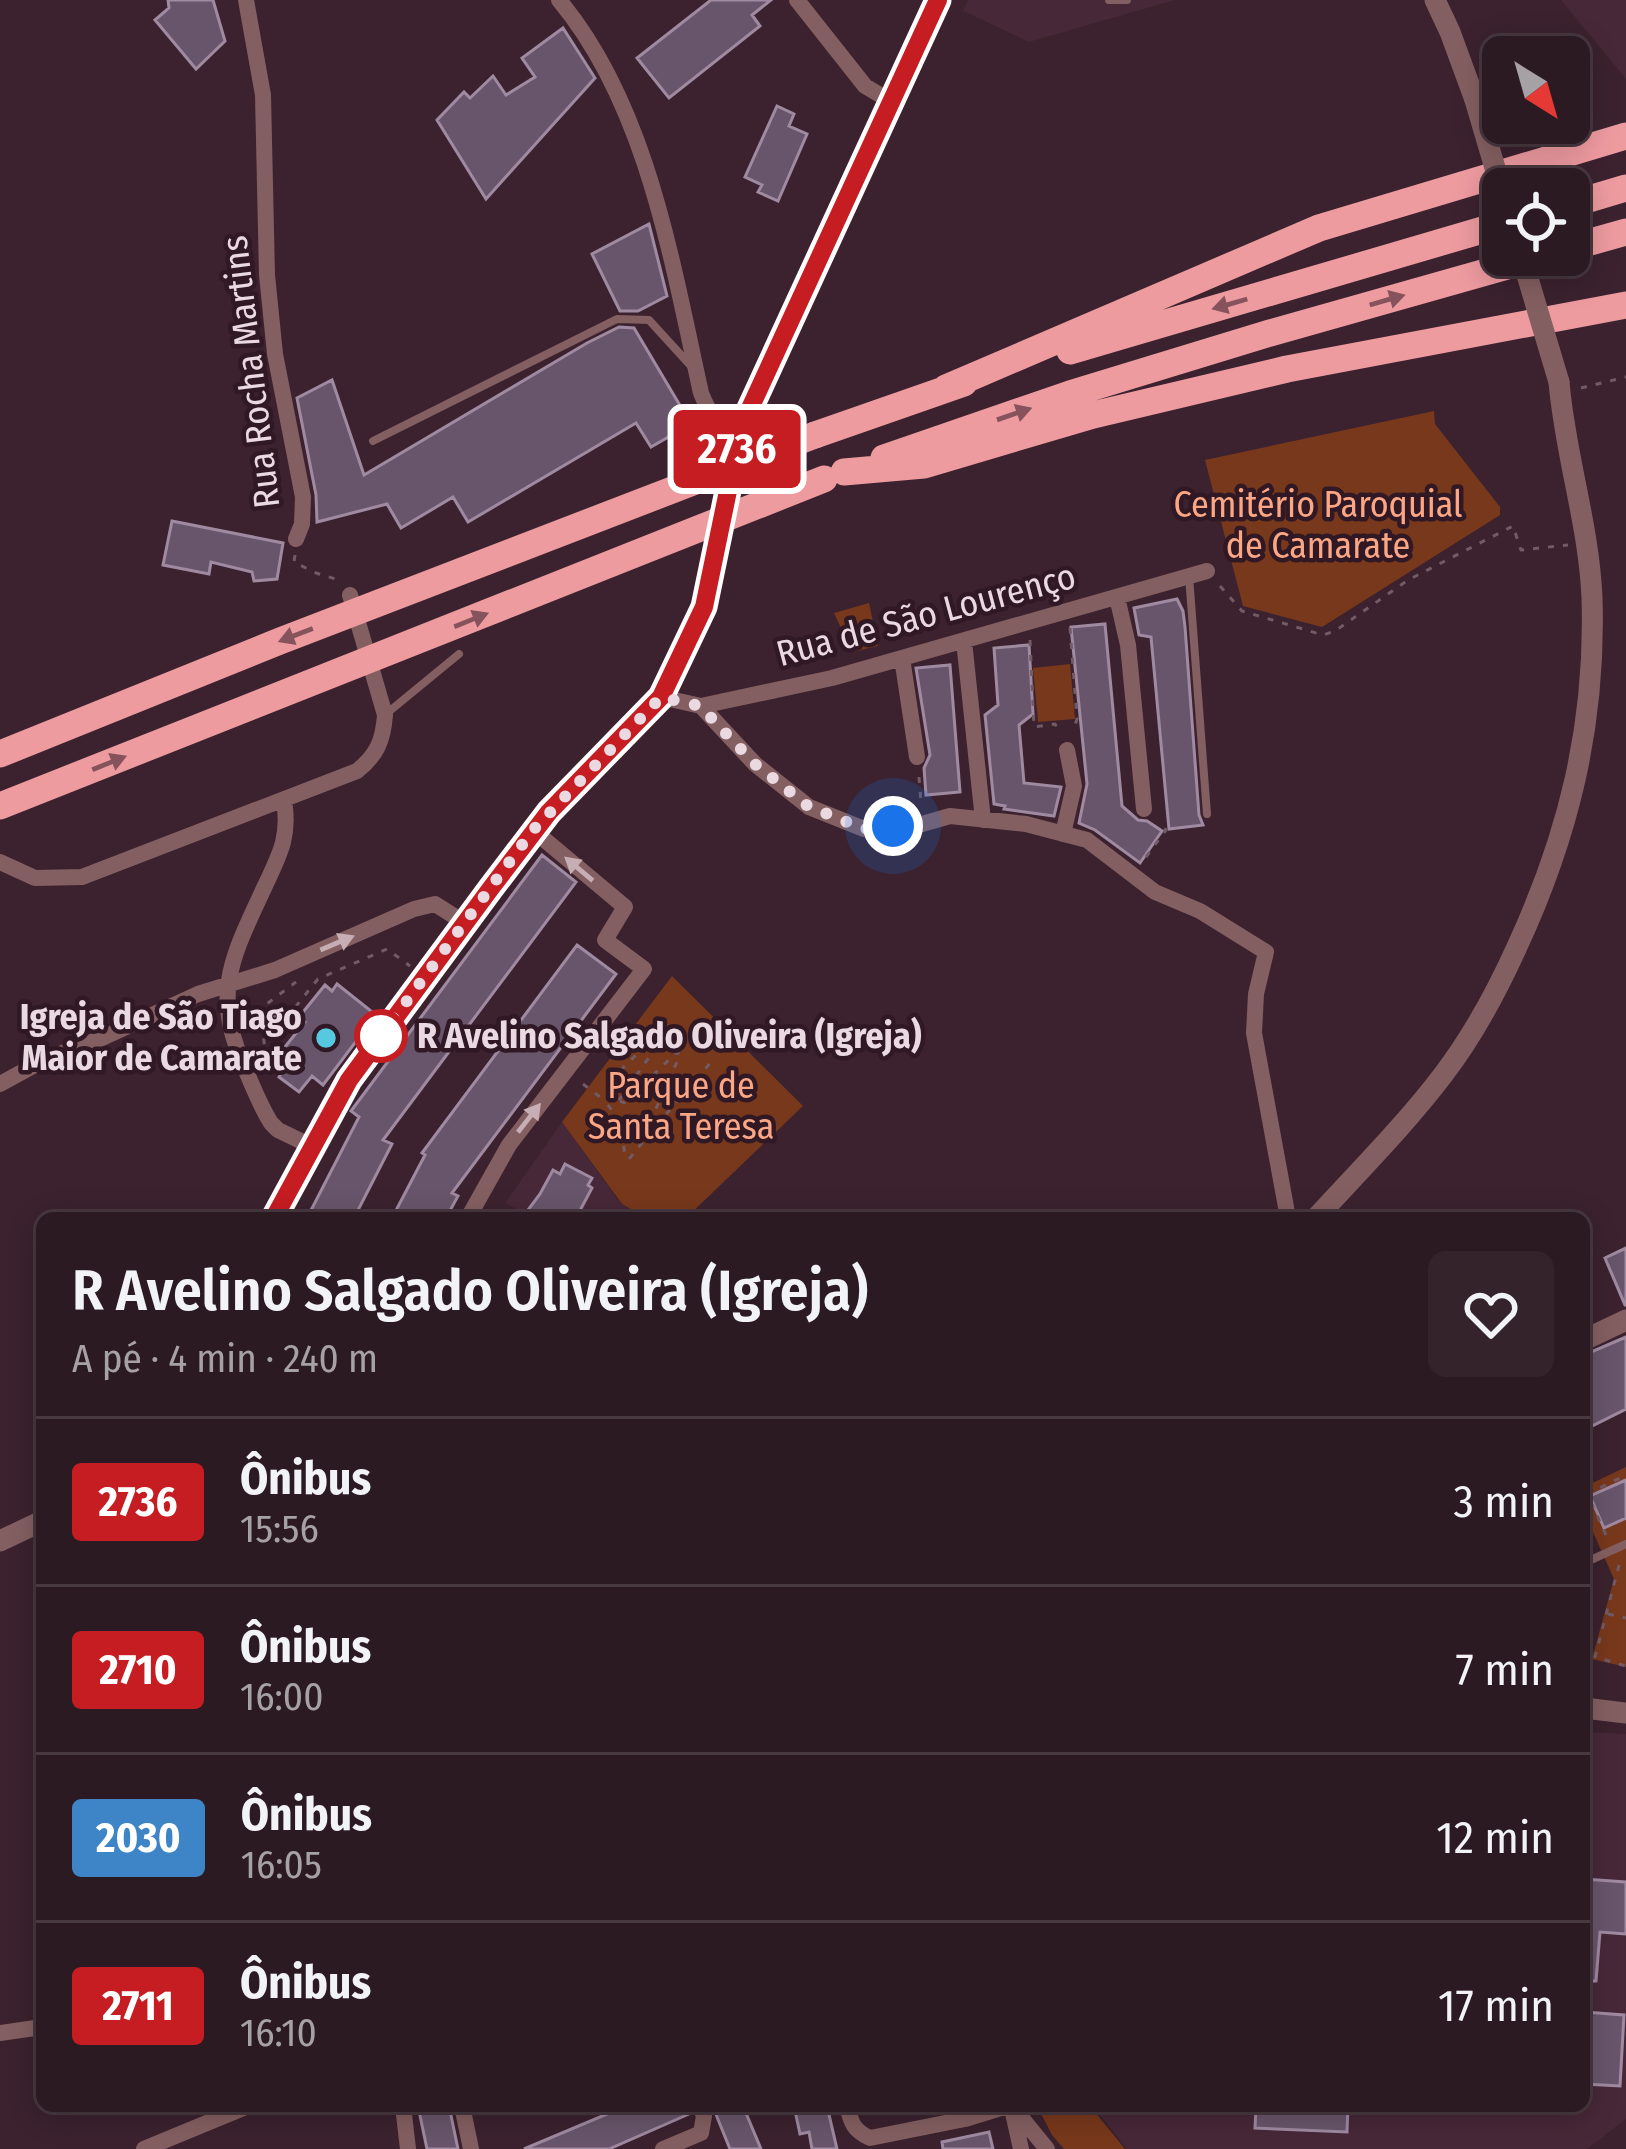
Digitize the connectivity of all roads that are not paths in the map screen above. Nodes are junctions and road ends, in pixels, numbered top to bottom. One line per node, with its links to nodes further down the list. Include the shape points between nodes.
1 (246, 0): 24 (street, Rua Rocha Martins, via 263,95 275,354 303,497)
2 (559, 0): 19 (street, via 601,62 646,169)
3 (797, 0): 8 (street, via 865,86)
4 (938, 0): 8 (street)
5 (1109, 0): 6 (lane)
6 (1127, 0)
7 (1435, 0): 10 (street, bridge)
8 (890, 101): 21 (street)
9 (1626, 136): 20 (highway, via 1319,228)
10 (1495, 168)
11 (1626, 188): 12 (highway)
12 (1590, 199)
13 (1482, 230): 20 (highway, one-way to 20)
14 (1626, 232): 15 (highway)
15 (1590, 242)
16 (1482, 273): 23 (highway, one-way to 16, via 1070,394)
17 (1527, 276): 52 (street, bridge, via 1559,387 1587,544 1592,662 1577,778 1537,903 1496,992 1444,1074)
18 (1626, 305): 23 (highway, via 1287,369 924,465)
19 (696, 372): 21 (street, via 716,420); 22 (lane, via 649,320 617,319)
20 (946, 388): 35 (highway, one-way to 35, bridge)
21 (741, 428): 31 (street, via 704,607)
22 (373, 441)
23 (834, 475): 38 (highway, one-way to 23, bridge)
24 (296, 539)
25 (1198, 574): 27 (street, Rua de São Lourenço); 40 (lane)
26 (350, 595): 33 (street)
27 (1117, 597): 28 (street, Rua de São Lourenço); 39 (street)
28 (964, 640): 30 (street, Rua de São Lourenço); 41 (street)
29 (459, 654): 33 (lane)
30 (902, 658): 32 (street, Rua de São Lourenço); 36 (street)
31 (661, 697): 32 (street, Rua de São Lourenço); 42 (street)
32 (700, 706): 41 (street, via 808,806 864,829 950,816)
33 (385, 715): 37 (street, via 369,761)
34 (1067, 750): 43 (street, via 1074,786)
35 (0, 754)
36 (917, 758)
37 (284, 800): 44 (street, via 82,877 35,878); 46 (street, via 284,845)
38 (0, 806)
39 (1144, 809)
40 (1207, 814)
41 (983, 820): 43 (street)
42 (533, 830): 45 (street); 50 (street, one-way to 42, via 509,1145 644,969 605,940 625,907)
43 (1063, 834): 51 (street, via 1087,840 1156,892 1265,952 1254,1033)
44 (0, 862)
45 (465, 923): 46 (street, one-way to 45, via 426,906); 48 (street)
46 (228, 985): 47 (street); 48 (street, via 232,1041 258,1098 278,1130)
47 (0, 1084)
48 (311, 1145): 49 (street)
49 (277, 1212)
50 (471, 1212)
51 (1287, 1212)
52 (1321, 1212)
53 (1626, 1320): 54 (street)
54 (1590, 1337)
55 (1626, 1544): 56 (lane)
56 (1613, 1550): 57 (lane); 58 (lane)
57 (1626, 1554)
58 (1590, 1560)
59 (1590, 1709): 60 (street)
60 (1626, 1713)
61 (36, 2027): 62 (street)
62 (0, 2033)
63 (234, 2112): 71 (street)
64 (404, 2112): 72 (street)
65 (463, 2112): 73 (street)
66 (848, 2112): 67 (street, via 857,2132 870,2138)
67 (989, 2112)
68 (1012, 2112): 75 (street)
69 (1015, 2112): 76 (street)
70 (705, 2141): 74 (street)
71 (158, 2146)
72 (408, 2149)
73 (471, 2149)
74 (663, 2149)
75 (1021, 2149)
76 (1047, 2149)

